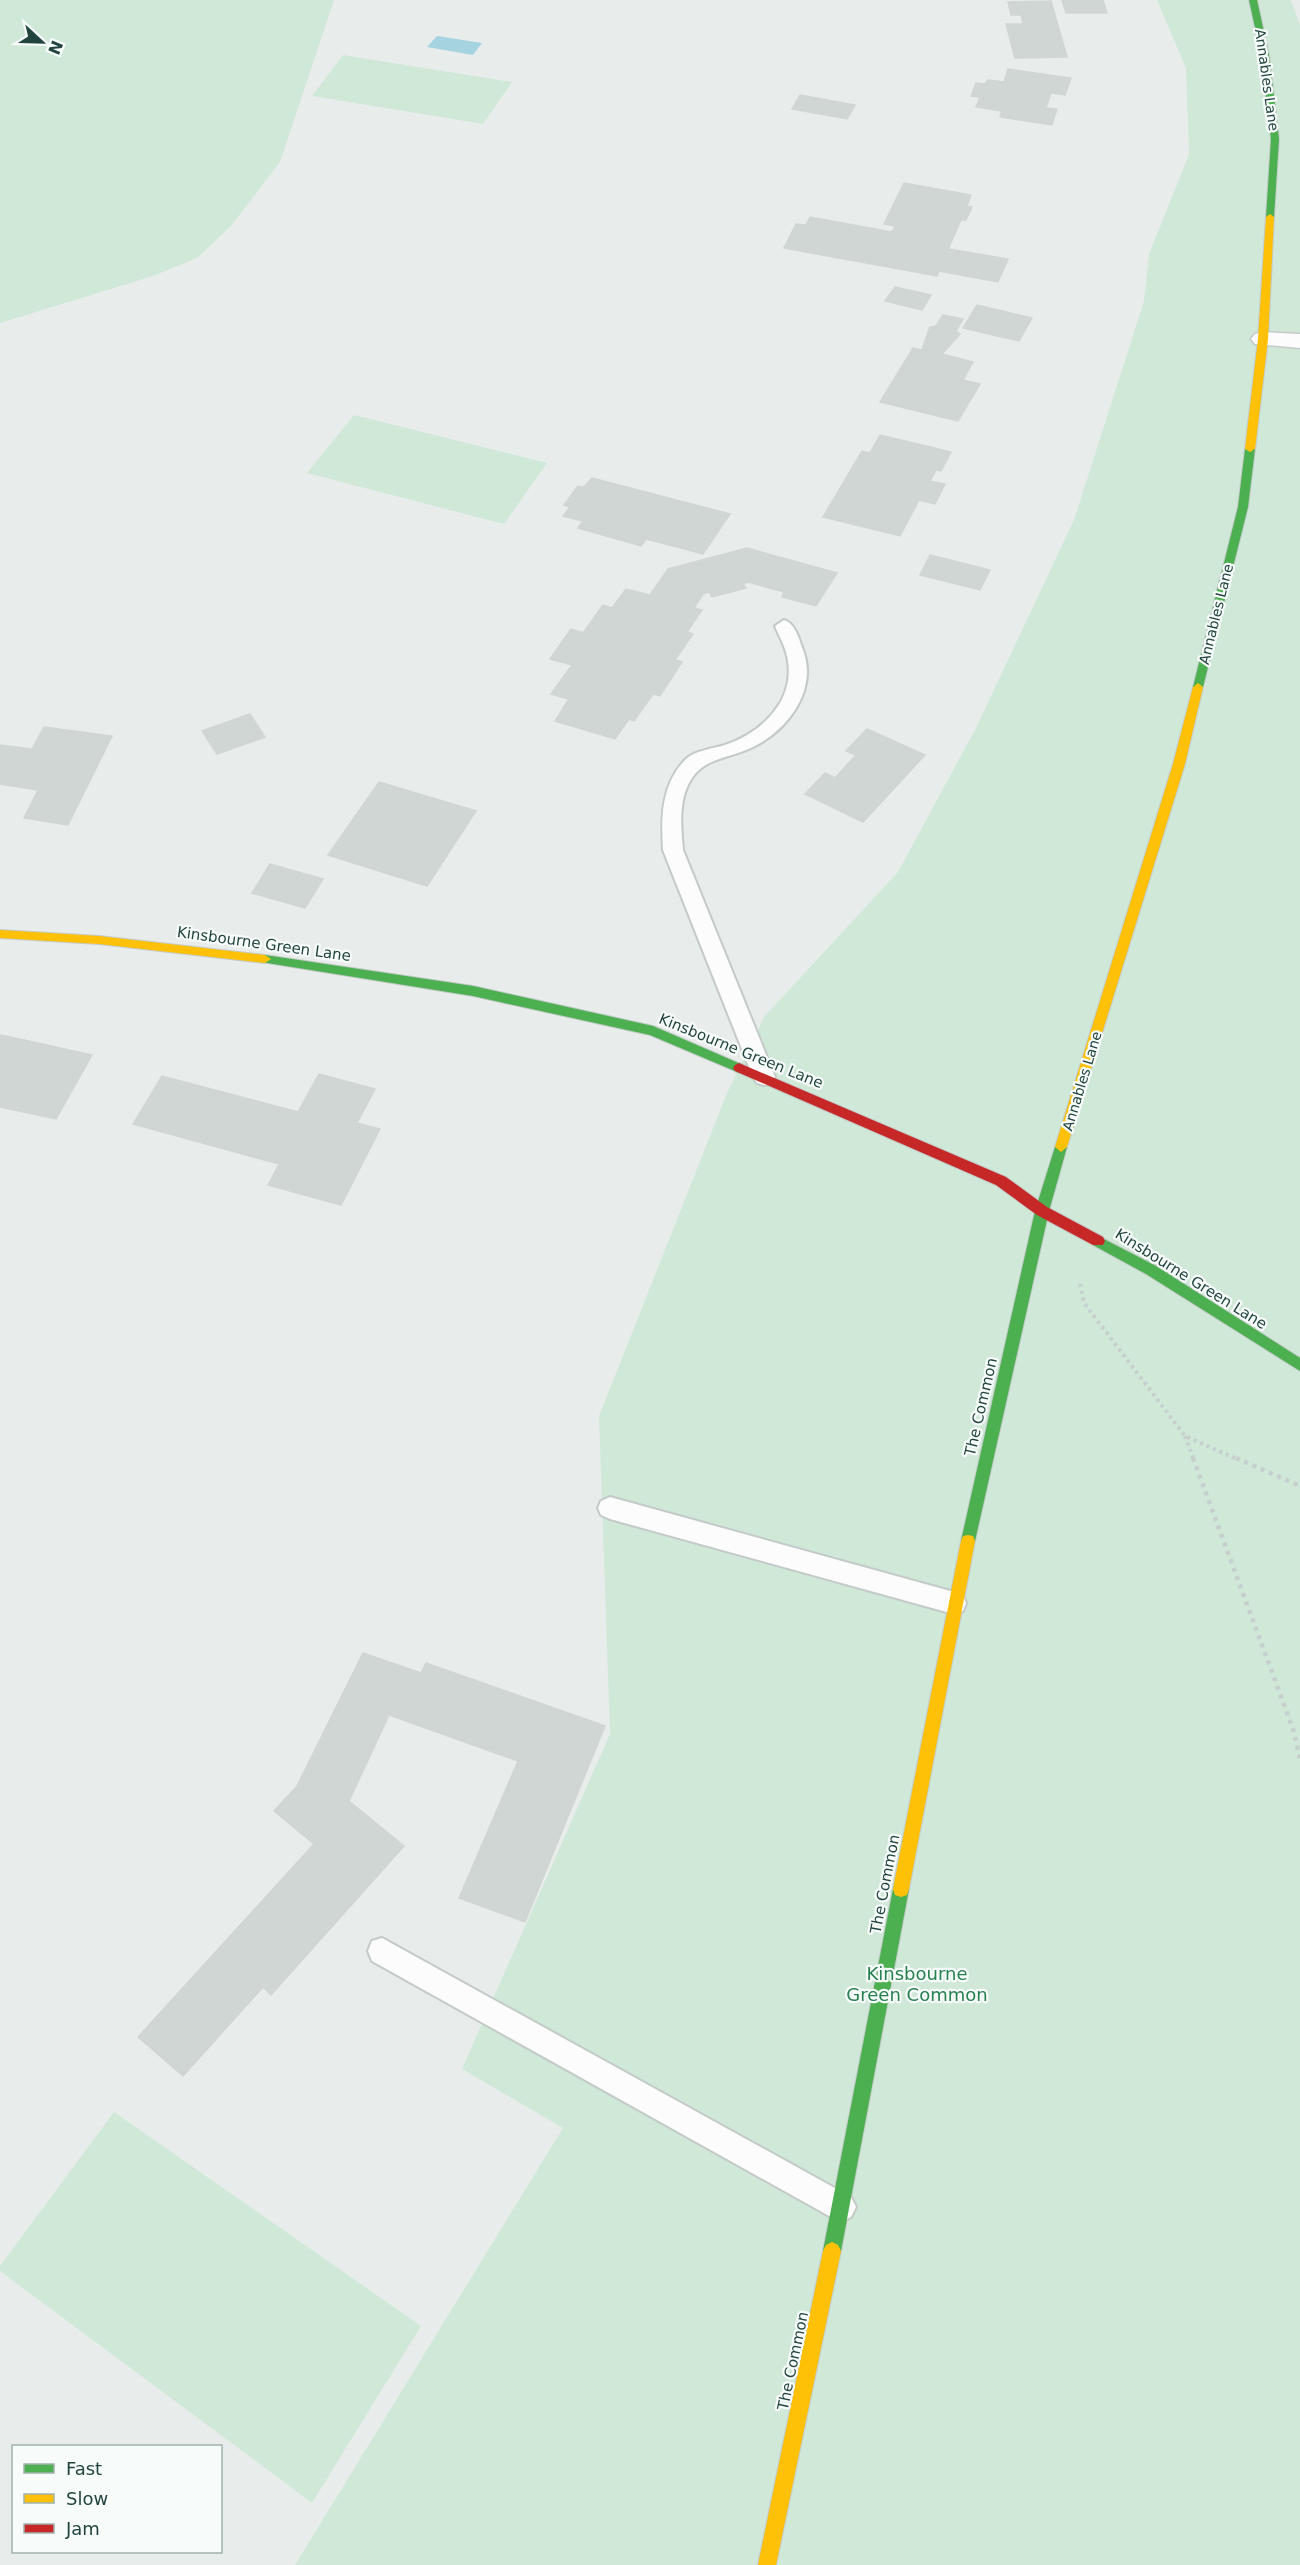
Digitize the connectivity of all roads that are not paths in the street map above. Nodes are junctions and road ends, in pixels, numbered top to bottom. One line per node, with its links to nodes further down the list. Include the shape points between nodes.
1 (1253, 0): 2 (street, Annables Lane, via 1267,64 1275,138)
2 (1263, 339): 3 (street); 7 (street, Annables Lane, via 1243,507 1182,753)
3 (1300, 341)
4 (784, 626): 6 (lane, via 796,657 797,682 790,707 775,725 751,742 696,761 674,797 670,818 673,850)
5 (0, 934): 6 (street, Kinsbourne Green Lane, via 99,940 278,960 473,991 653,1031)
6 (764, 1077): 7 (street, Kinsbourne Green Lane, via 1001,1181)
7 (1042, 1211): 8 (street, Kinsbourne Green Lane, via 1151,1270); 10 (street, The Common)
8 (1300, 1365)
9 (610, 1509): 10 (lane)
10 (954, 1603): 12 (street, The Common)
11 (382, 1951): 12 (lane)
12 (841, 2207): 13 (street, The Common)
13 (767, 2565)

